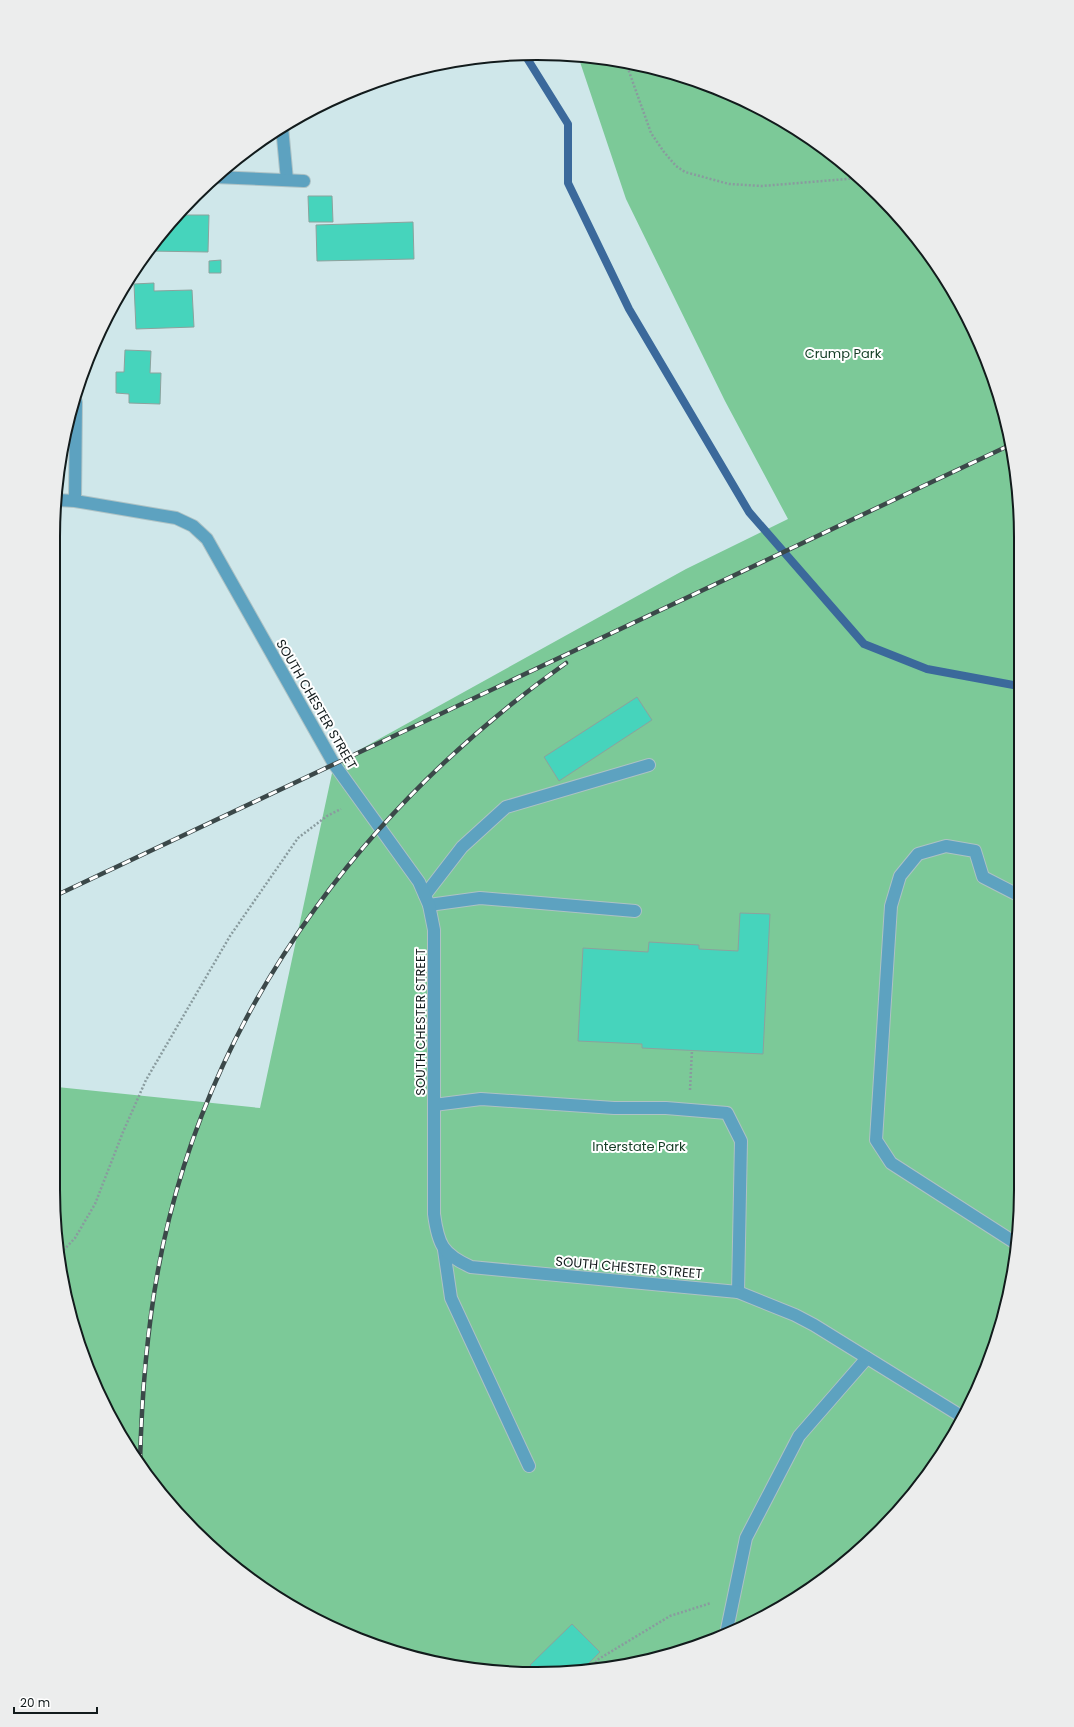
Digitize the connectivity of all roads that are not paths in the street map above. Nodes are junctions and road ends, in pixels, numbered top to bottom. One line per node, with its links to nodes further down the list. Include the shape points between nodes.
1 (283, 134): 3 (street)
2 (223, 177): 3 (street)
3 (287, 180): 4 (street)
4 (304, 181)
5 (76, 415): 7 (street)
6 (62, 500): 7 (street, SOUTH CHESTER STREET)
7 (75, 501): 10 (street, SOUTH CHESTER STREET, via 176,518 193,526 207,539 334,764 419,882)
8 (649, 765): 10 (street, via 506,807 462,847)
9 (1014, 893): 13 (street, via 983,877 975,851 946,846 918,854 900,876 891,906 876,1140 891,1163)
10 (427, 900): 11 (street, via 480,898); 12 (street, SOUTH CHESTER STREET, via 434,930)
11 (635, 911)
12 (434, 1105): 14 (street, SOUTH CHESTER STREET, via 434,1214 437,1235); 15 (street, via 481,1099 727,1113 741,1141)
13 (1011, 1240)
14 (444, 1250): 15 (street, SOUTH CHESTER STREET, via 456,1260 471,1267); 18 (street, via 451,1298)
15 (738, 1292): 16 (street, SOUTH CHESTER STREET, via 795,1315)
16 (867, 1358): 17 (street, SOUTH CHESTER STREET); 19 (street, via 798,1436 746,1538)
17 (958, 1414)
18 (529, 1466)
19 (727, 1628)

